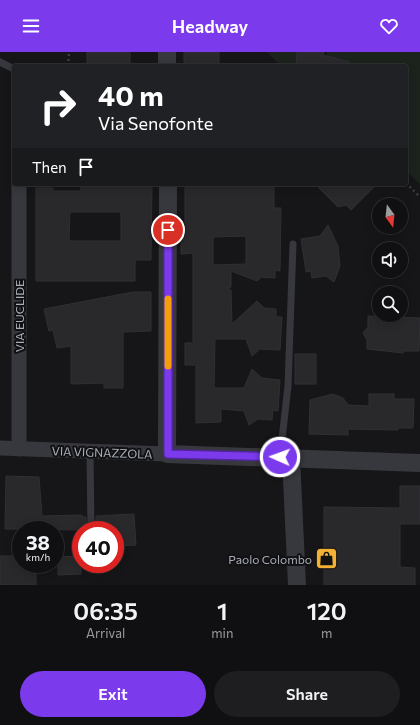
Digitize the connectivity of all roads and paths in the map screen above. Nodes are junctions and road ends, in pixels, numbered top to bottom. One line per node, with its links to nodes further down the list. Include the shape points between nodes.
1 (68, 52): 4 (path)
2 (167, 52): 5 (street)
3 (0, 62): 6 (lane)
4 (68, 64)
5 (167, 64)
6 (12, 68)
7 (408, 185): 10 (path)
8 (19, 186): 13 (street, VIA EUCLIDE)
9 (168, 186): 15 (street)
10 (420, 197)
11 (292, 244): 16 (lane)
12 (0, 448): 13 (street, VIA VIGNAZZOLA)
13 (19, 449): 14 (street, VIA VIGNAZZOLA)
14 (90, 451): 15 (street, VIA VIGNAZZOLA); 18 (lane)
15 (168, 454): 16 (street, VIA VIGNAZZOLA)
16 (286, 458): 17 (street, VIA VIGNAZZOLA); 19 (street)
17 (420, 463)
18 (91, 521)
19 (297, 585)

